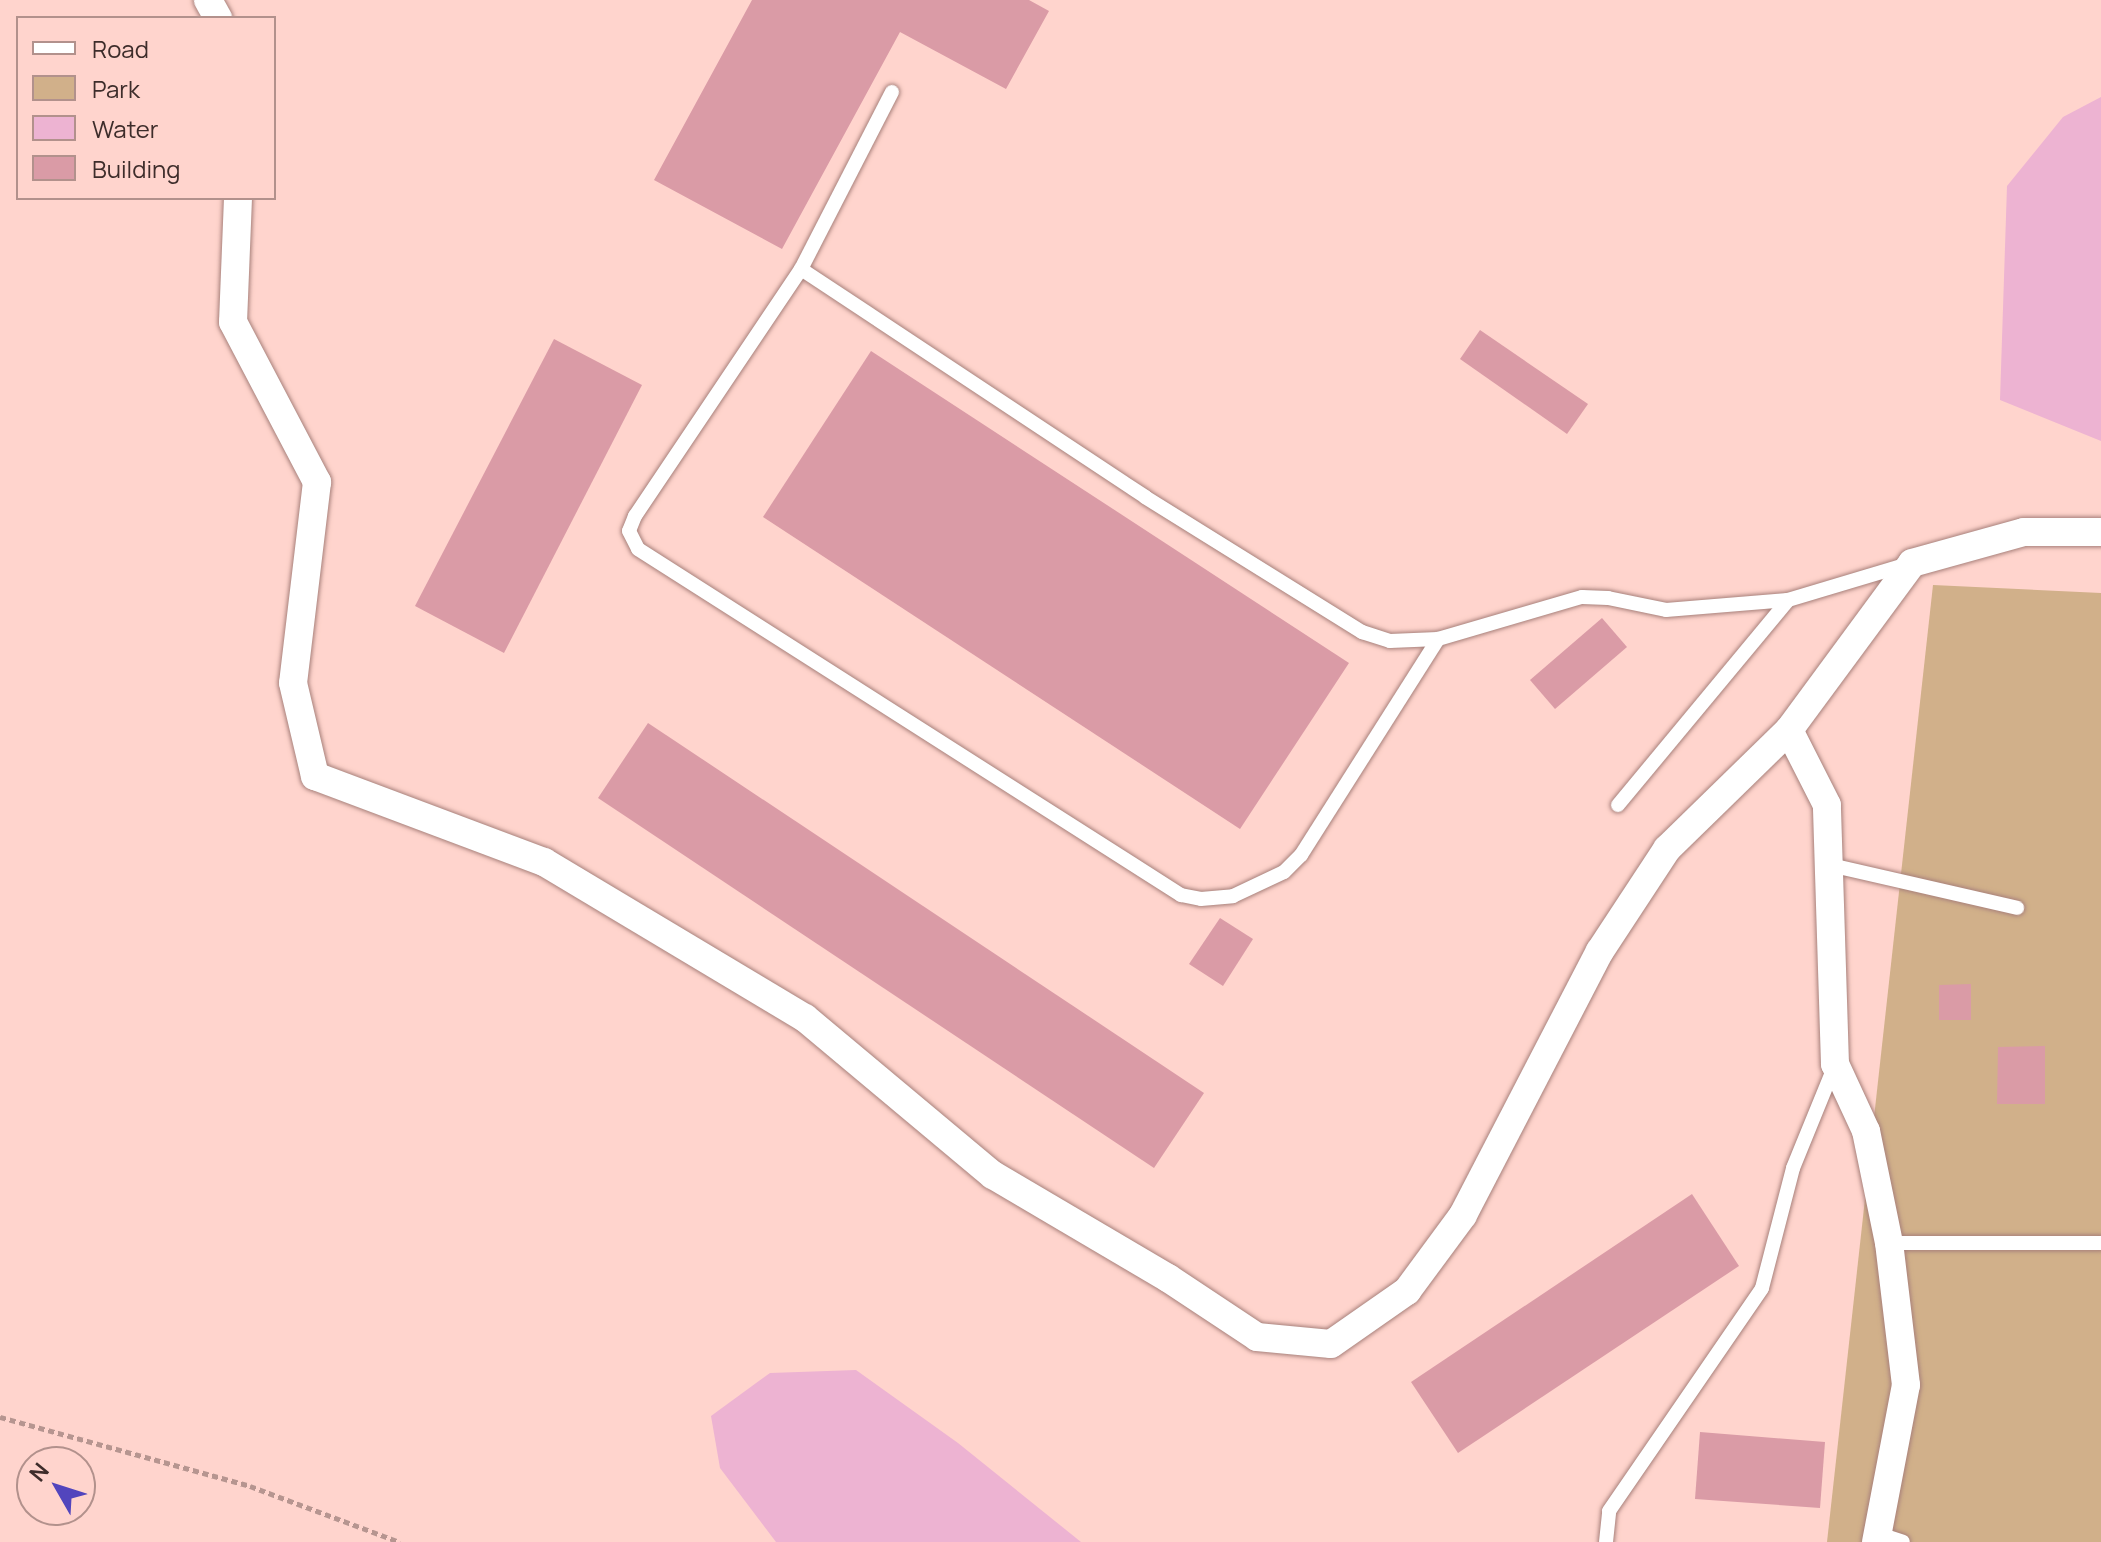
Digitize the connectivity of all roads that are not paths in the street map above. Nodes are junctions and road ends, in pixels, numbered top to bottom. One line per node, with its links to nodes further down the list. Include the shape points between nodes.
1 (892, 92): 3 (lane)
2 (238, 200): 8 (street, via 233,322 317,482 293,683 315,776 544,862 805,1018 993,1175 1257,1337 1331,1344 1407,1291 1463,1215 1600,951 1667,849)
3 (801, 269): 7 (lane, via 1145,497 1362,632 1390,641); 7 (lane, via 635,516 629,531 638,549 1181,895 1233,896 1284,872 1301,855)
4 (2101, 532): 5 (street, via 2024,532)
5 (1912, 563): 6 (lane); 8 (street)
6 (1788, 600): 7 (lane, via 1666,610 1582,597); 9 (lane)
7 (1438, 639)
8 (1789, 730): 10 (street, via 1827,805)
9 (1618, 805)
10 (1830, 865): 11 (lane); 12 (street)
11 (2017, 908)
12 (1835, 1064): 13 (street, via 1866,1131); 16 (lane, via 1793,1168 1762,1288 1609,1511)
13 (1889, 1243): 14 (lane); 15 (street, via 1906,1385)
14 (2101, 1243)
15 (1886, 1539)
16 (1606, 1542)

